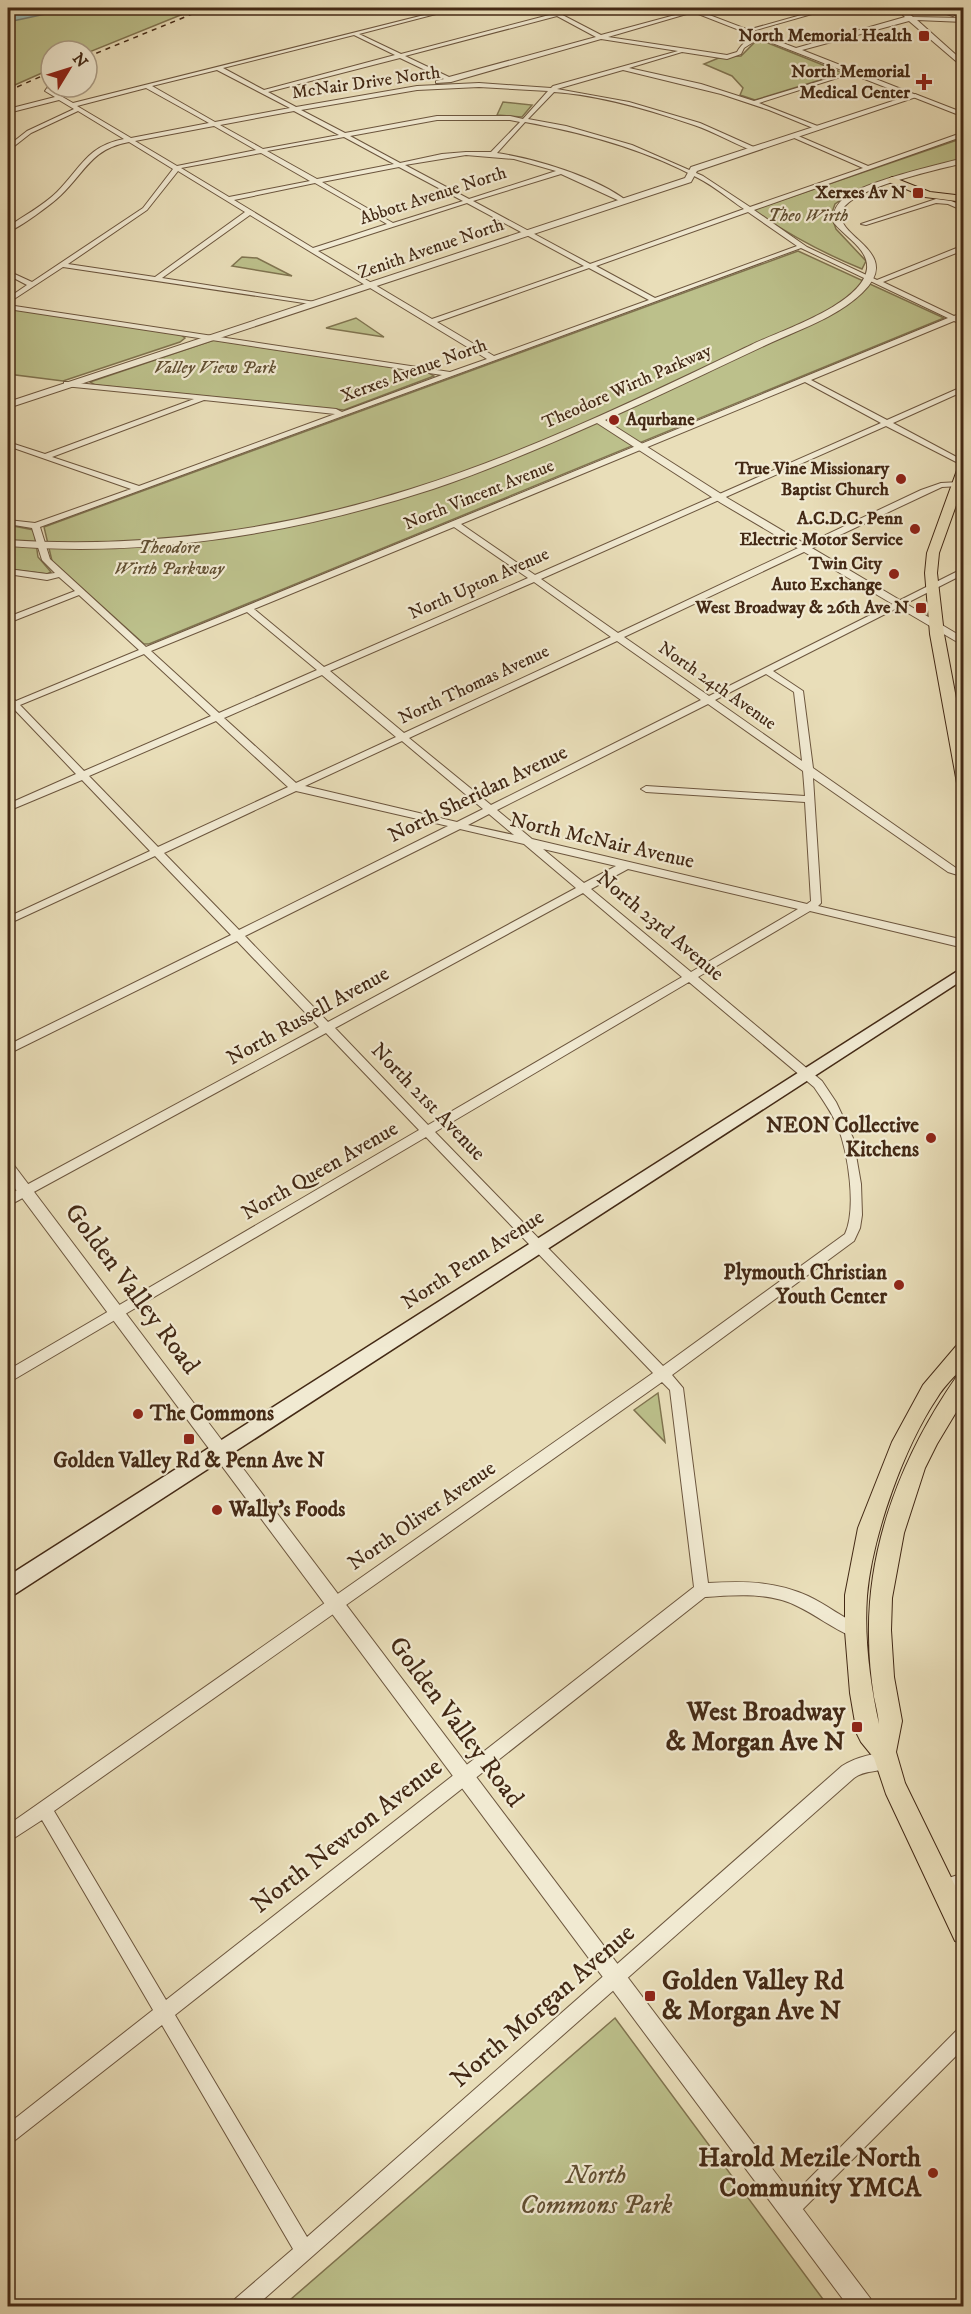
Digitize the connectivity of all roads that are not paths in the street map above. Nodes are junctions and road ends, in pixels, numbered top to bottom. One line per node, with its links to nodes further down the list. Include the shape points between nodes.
1 (456, 8): 11 (street)
2 (546, 8): 7 (street)
3 (705, 8): 6 (street)
4 (830, 8): 10 (street)
5 (899, 8): 8 (street)
6 (690, 9): 10 (street); 13 (street)
7 (558, 14): 13 (street); 16 (street)
8 (910, 18): 9 (street); 15 (street); 17 (street)
9 (963, 21)
10 (747, 31): 12 (street)
11 (353, 33): 16 (street); 18 (street)
12 (759, 36): 14 (street, via 736,55); 15 (street)
13 (601, 37): 14 (street); 21 (street)
14 (684, 50): 19 (street)
15 (795, 50): 20 (street)
16 (399, 55): 21 (street); 26 (street)
17 (963, 66)
18 (218, 68): 22 (street); 26 (street)
19 (622, 68): 25 (street); 30 (street, via 682,80)
20 (851, 72): 27 (street); 30 (street)
21 (448, 79): 23 (street); 24 (street)
22 (147, 86): 31 (street); 37 (street)
23 (462, 86): 24 (street, McNair Drive North); 25 (street, McNair Drive North)
24 (417, 88): 32 (street, McNair Drive North)
25 (552, 90): 36 (street); 44 (street, McNair Drive North, via 665,113)
26 (263, 92): 32 (street)
27 (915, 96): 35 (street); 38 (street, Zenith Avenue North)
28 (56, 99): 34 (street)
29 (62, 99): 31 (street)
30 (755, 102): 38 (street)
31 (72, 105): 33 (street)
32 (294, 108): 37 (street, McNair Drive North); 40 (street)
33 (80, 109): 42 (street); 43 (street, via 29,132)
34 (8, 111)
35 (963, 115)
36 (523, 120): 40 (street, via 441,121); 46 (street); 53 (street, via 609,138)
37 (213, 124): 42 (street, McNair Drive North); 45 (street)
38 (818, 128): 41 (street, Zenith Avenue North)
39 (963, 134): 50 (street)
40 (346, 136): 45 (street); 48 (street)
41 (794, 136): 44 (street, Zenith Avenue North); 50 (street)
42 (129, 139): 51 (street); 66 (street, McNair Drive North, via 97,151 58,195)
43 (8, 148)
44 (754, 149): 53 (street, Zenith Avenue North, via 694,169)
45 (263, 152): 51 (street); 55 (street)
46 (493, 154): 48 (street, via 454,154); 52 (street)
47 (963, 160): 54 (street)
48 (400, 165): 55 (street); 60 (street)
49 (963, 165): 54 (street)
50 (866, 167): 62 (street)
51 (177, 168): 58 (street); 71 (street, via 145,209)
52 (563, 171): 59 (street); 60 (street, Abbott Avenue North)
53 (691, 174): 59 (street, Zenith Avenue North, via 688,180); 62 (street)
54 (900, 181): 56 (main road, via 929,190); 57 (main road, via 928,195); 75 (street, via 863,190 844,201 836,217 869,257)
55 (316, 182): 58 (street); 65 (street)
56 (963, 193)
57 (963, 199)
58 (229, 200): 63 (street)
59 (622, 200): 67 (street, Zenith Avenue North)
60 (468, 201): 65 (street, Abbott Avenue North); 67 (street)
61 (963, 209): 64 (street, via 936,201)
62 (744, 211): 68 (street, via 776,236); 72 (street)
63 (250, 212): 70 (street); 74 (street)
64 (864, 224)
65 (393, 225): 70 (street, Abbott Avenue North)
66 (8, 230)
67 (526, 232): 72 (street); 76 (street, Zenith Avenue North)
68 (802, 246): 75 (street); 78 (street, Xerxes Avenue North)
69 (963, 247): 75 (street)
70 (313, 250): 76 (street)
71 (63, 265): 74 (street); 77 (street)
72 (590, 266): 78 (street); 85 (street)
73 (8, 273): 77 (street)
74 (157, 279): 80 (street)
75 (873, 280): 84 (street); 98 (street, Theodore Wirth Parkway, via 831,310)
76 (369, 284): 80 (street, Zenith Avenue North); 81 (street, Zenith Avenue North); 85 (street)
77 (33, 285): 79 (street)
78 (654, 300): 90 (street, Xerxes Avenue North)
79 (8, 301)
80 (305, 302): 81 (street); 87 (street, Zenith Avenue North)
81 (315, 304): 88 (street, Zenith Avenue North)
82 (8, 307): 87 (street)
83 (963, 314): 84 (street, North Vincent Avenue)
84 (953, 318): 86 (street); 92 (street, North Vincent Avenue)
85 (431, 322): 90 (street)
86 (963, 323)
87 (202, 336): 88 (street); 89 (street, Zenith Avenue North)
88 (212, 338): 89 (street, Zenith Avenue North); 91 (street)
89 (176, 347): 93 (street, Zenith Avenue North)
90 (493, 359): 91 (street, Xerxes Avenue North)
91 (451, 374): 97 (street, Xerxes Avenue North)
92 (806, 380): 99 (street); 101 (street, North Vincent Avenue)
93 (67, 384): 95 (street); 96 (street, Zenith Avenue North)
94 (963, 388): 99 (street, North Upton Avenue)
95 (205, 398): 97 (street, via 336,411); 102 (street)
96 (8, 405)
97 (341, 415): 105 (street, Xerxes Avenue North)
98 (593, 420): 101 (street, via 620,440); 111 (street, Theodore Wirth Parkway, via 444,481 324,516 192,538)
99 (886, 422): 103 (street); 106 (street, North Upton Avenue)
100 (8, 444): 102 (street)
101 (639, 447): 106 (street); 108 (street, North Vincent Avenue)
102 (44, 456): 105 (street)
103 (963, 464): 104 (main road)
104 (957, 484): 112 (street, North Thomas Avenue, via 935,487); 117 (main road, via 933,553)
105 (139, 489): 109 (street, Xerxes Avenue North)
106 (720, 497): 112 (street); 116 (street, North Upton Avenue)
107 (8, 522): 109 (street)
108 (454, 523): 116 (street, North 24th Avenue); 120 (street, North Vincent Avenue)
109 (36, 526): 111 (street, North McNair Avenue)
110 (8, 543): 111 (street, Theodore Wirth Parkway)
111 (42, 546): 115 (street, North McNair Avenue, via 46,560)
112 (805, 549): 119 (street); 123 (street, North Thomas Avenue)
113 (963, 570): 117 (street, North Sheridan Avenue)
114 (8, 572): 115 (street, via 47,577)
115 (61, 574): 118 (street, North McNair Avenue)
116 (533, 578): 123 (street, North 24th Avenue); 126 (street, North Upton Avenue)
117 (931, 585): 119 (street, North Sheridan Avenue); 122 (main road)
118 (80, 592): 121 (street); 125 (street, North McNair Avenue)
119 (897, 603): 122 (street); 127 (street, North Sheridan Avenue)
120 (248, 608): 125 (street, North Vincent Avenue); 126 (street, North 23rd Avenue)
121 (8, 620)
122 (937, 627): 124 (street); 134 (main road)
123 (617, 636): 128 (street, North 24th Avenue); 131 (street, North Thomas Avenue)
124 (963, 643)
125 (144, 650): 129 (street, North Vincent Avenue); 130 (street, North McNair Avenue)
126 (322, 670): 130 (street, North Upton Avenue); 131 (street, North 23rd Avenue)
127 (766, 670): 128 (street, North Sheridan Avenue); 132 (street, via 798,691)
128 (708, 700): 132 (street, North 24th Avenue); 139 (street, North Sheridan Avenue)
129 (10, 703): 133 (street, North 21st Avenue)
130 (216, 716): 133 (street, North Upton Avenue); 135 (street, North McNair Avenue)
131 (402, 736): 135 (street, North Thomas Avenue); 139 (street, North 23rd Avenue)
132 (808, 769): 137 (street); 144 (street, North 24th Avenue)
133 (82, 776): 138 (street, North Upton Avenue); 142 (street, North 21st Avenue)
134 (963, 783)
135 (294, 787): 140 (street, North McNair Avenue); 142 (street, North Thomas Avenue)
136 (646, 789): 137 (street)
137 (809, 799): 146 (street, via 816,903)
138 (8, 808)
139 (489, 809): 140 (street, North Sheridan Avenue); 141 (street, North 23rd Avenue)
140 (457, 825): 141 (street, North McNair Avenue); 148 (street, North Sheridan Avenue)
141 (530, 842): 143 (street, North McNair Avenue); 145 (street, North 23rd Avenue)
142 (156, 851): 147 (street, North Thomas Avenue); 148 (street, North 21st Avenue)
143 (626, 865): 145 (street, North Russell Avenue); 146 (street, North McNair Avenue)
144 (963, 874)
145 (585, 888): 151 (street, North 23rd Avenue); 152 (street, North Russell Avenue)
146 (808, 908): 149 (street, North McNair Avenue); 151 (street, North Queen Avenue)
147 (8, 921)
148 (237, 935): 152 (street, North 21st Avenue); 153 (street, North Sheridan Avenue)
149 (963, 944)
150 (963, 972): 154 (main road, North Penn Avenue)
151 (690, 976): 154 (street, North 23rd Avenue); 155 (street, North Queen Avenue)
152 (327, 1028): 155 (street, North 21st Avenue); 157 (street, North Russell Avenue)
153 (8, 1050)
154 (807, 1074): 159 (street, North 23rd Avenue, via 825,1093 844,1130 852,1157); 160 (main road, North Penn Avenue)
155 (427, 1131): 160 (street, North 21st Avenue); 161 (street, North Queen Avenue)
156 (8, 1168): 157 (street, Golden Valley Road)
157 (26, 1192): 158 (street, North Russell Avenue); 161 (street, Golden Valley Road)
158 (8, 1202)
159 (855, 1228): 163 (street, North Oliver Avenue, via 850,1237)
160 (538, 1246): 163 (street, North 21st Avenue); 166 (main road, North Penn Avenue)
161 (116, 1314): 164 (street, North Queen Avenue); 166 (street, Golden Valley Road)
162 (963, 1351): 170 (main road, via 930,1391 902,1442 869,1528 856,1595)
163 (663, 1374): 168 (street, North 21st Avenue, via 676,1388); 169 (street, North Oliver Avenue)
164 (8, 1377)
165 (963, 1382): 171 (main road, via 934,1425 922,1452 886,1566 880,1628 880,1659 890,1723)
166 (219, 1450): 167 (main road, North Penn Avenue); 169 (street, Golden Valley Road)
167 (8, 1587)
168 (702, 1590): 170 (street, via 762,1588 782,1592); 172 (street, North Newton Avenue)
169 (333, 1604): 172 (street, Golden Valley Road); 173 (street, North Oliver Avenue)
170 (856, 1631): 171 (main road, via 869,1734)
171 (885, 1756): 175 (main road, via 894,1786); 177 (street, North Morgan Avenue, via 848,1772)
172 (464, 1777): 177 (street, Golden Valley Road); 178 (street, North Newton Avenue)
173 (44, 1809): 174 (street, North Oliver Avenue); 178 (street)
174 (8, 1834)
175 (953, 1884): 176 (main road)
176 (963, 1932)
177 (614, 1977): 181 (street, Golden Valley Road); 182 (street, North Morgan Avenue)
178 (164, 2013): 180 (street, North Newton Avenue); 182 (street)
179 (963, 2034): 181 (street)
180 (8, 2135)
181 (790, 2210): 184 (street, Golden Valley Road)
182 (305, 2251): 183 (street, North Morgan Avenue)
183 (242, 2307)
184 (862, 2307)

